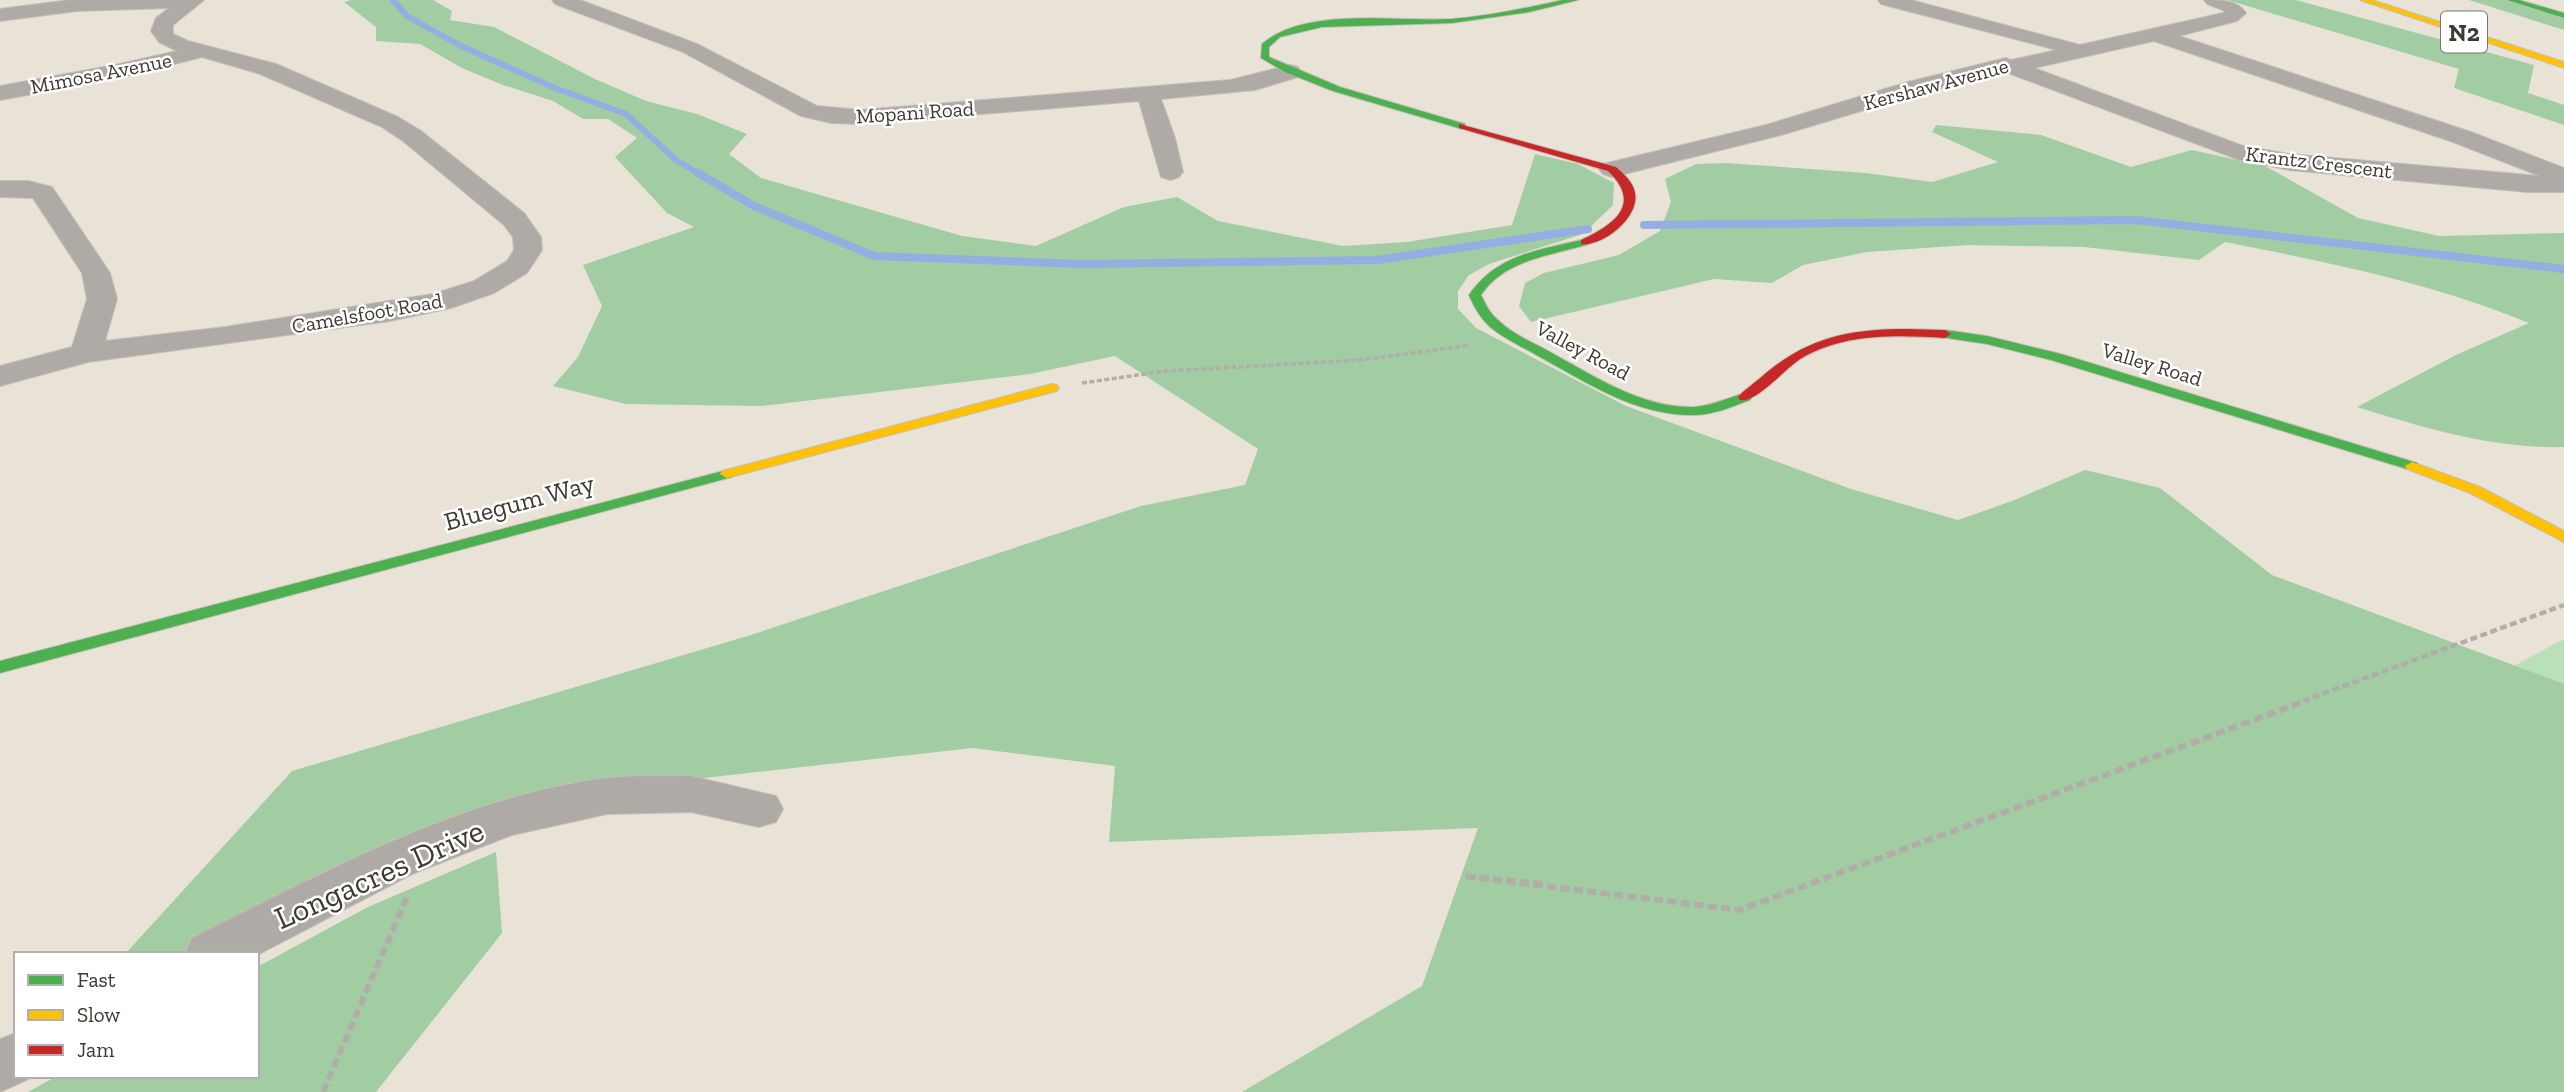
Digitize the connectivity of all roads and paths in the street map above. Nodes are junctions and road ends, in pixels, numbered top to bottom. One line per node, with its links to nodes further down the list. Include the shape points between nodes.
1 (562, 0): 17 (street, Mopani Road, via 669,39 809,111 831,116)
2 (1574, 0): 15 (main road, via 1467,20 1291,30 1266,41 1263,49 1265,58)
3 (1888, 0): 11 (street)
4 (2214, 0): 10 (street, Kershaw Avenue, via 2236,13)
5 (2364, 0): 14 (main road, N2)
6 (2511, 0): 9 (main road)
7 (193, 1): 8 (street, via 119,2); 12 (street, Camelsfoot Road, via 163,22 161,30 181,45)
8 (0, 15)
9 (2564, 16)
10 (2155, 35): 11 (street, Kershaw Avenue); 20 (street, Krantz Crescent, via 2474,141 2560,173)
11 (2080, 49): 13 (street, Kershaw Avenue)
12 (202, 51): 16 (street, Mimosa Avenue); 23 (street, Camelsfoot Road, via 268,69 390,122 513,219 527,237 528,250 517,267 495,280 440,302 300,326)
13 (2006, 65): 18 (street, Kershaw Avenue, via 1760,134); 20 (street, Krantz Crescent, via 2237,152 2289,162)
14 (2564, 65)
15 (1290, 72): 17 (street, Mopani Road, via 1255,83); 18 (main road)
16 (0, 93)
17 (1148, 95): 19 (street)
18 (1612, 169): 22 (main road, Valley Road, via 1629,184 1632,198 1626,215 1613,229 1513,262 1481,282 1475,295 1479,311)
19 (1170, 172)
20 (2564, 184)
21 (0, 189): 23 (street, via 43,193 96,273 102,299)
22 (1516, 338): 25 (path, via 1362,360 1166,371); 26 (main road, Valley Road, via 1632,398 1693,411 1726,406 1796,356 1848,336 1928,332 1985,340 2058,357 2421,469 2474,490)
23 (86, 353): 24 (street, Camelsfoot Road)
24 (0, 376)
25 (1052, 388): 28 (main road, Bluegum Way)
26 (2564, 537)
27 (2564, 605): 31 (path, via 1739,910 1464,876)
28 (0, 667)
29 (759, 809): 30 (street, Longacres Drive, via 691,794 607,796 505,818)
30 (429, 847): 32 (street, Longacres Drive); 33 (path)
31 (1542, 884)
32 (215, 952)
33 (323, 1092)

